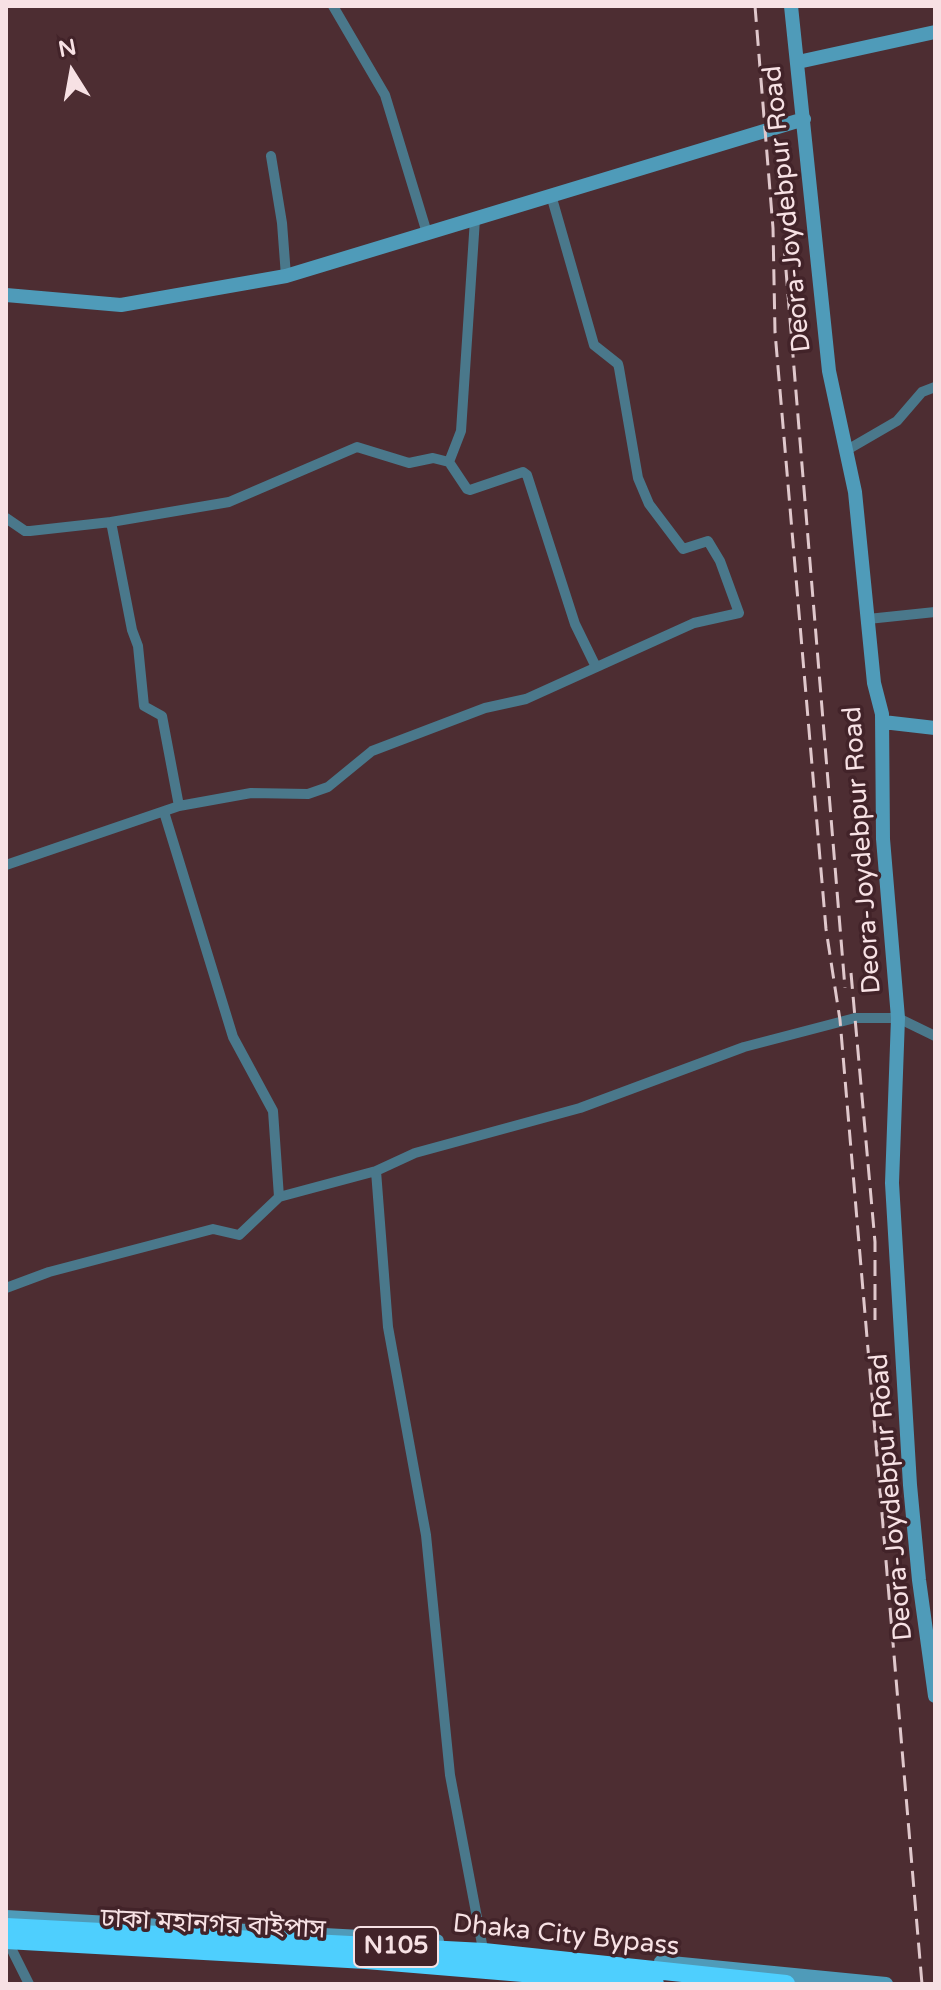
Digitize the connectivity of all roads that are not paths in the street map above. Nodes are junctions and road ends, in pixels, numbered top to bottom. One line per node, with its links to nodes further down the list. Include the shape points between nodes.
1 (333, 6): 9 (street, via 385,95)
2 (791, 6): 4 (street, Deora-Joydebpur Road)
3 (935, 32): 4 (street)
4 (798, 62): 5 (street, Deora-Joydebpur Road)
5 (804, 119): 7 (street); 13 (street, Deora-Joydebpur Road, via 829,371)
6 (271, 156): 10 (street)
7 (551, 195): 8 (street); 19 (street, via 594,345 618,364 646,498 683,549 708,541 739,613 694,623)
8 (475, 219): 9 (street); 14 (street, via 461,431)
9 (427, 233): 10 (street)
10 (286, 276): 11 (street, via 121,305)
11 (6, 295)
12 (935, 387): 13 (street, via 922,392 897,421)
13 (847, 450): 18 (street, Deora-Joydebpur Road)
14 (449, 462): 16 (street, via 433,458 409,463 357,447 229,502); 19 (street, via 470,490 520,472 527,475 575,624)
15 (6, 518): 16 (street, via 27,531)
16 (111, 522): 22 (street, via 138,646 144,706 162,716)
17 (935, 612): 18 (street)
18 (868, 619): 20 (street, Deora-Joydebpur Road)
19 (596, 667): 22 (street, via 526,699 485,708 372,751 328,787 308,794 251,793)
20 (883, 722): 21 (street); 25 (street, Deora-Joydebpur Road, via 883,839)
21 (935, 728)
22 (179, 806): 23 (street)
23 (164, 812): 24 (street); 28 (street, via 233,1037 273,1111)
24 (6, 865)
25 (898, 1018): 26 (street); 27 (street, via 840,1020 744,1047 580,1108 415,1153); 30 (street, Deora-Joydebpur Road, via 892,1183 910,1485)
26 (935, 1036)
27 (376, 1171): 28 (street); 33 (street, via 388,1327 426,1535 450,1775)
28 (279, 1197): 29 (street, via 239,1235 213,1229)
29 (6, 1288)
30 (935, 1696)
31 (6, 1917): 33 (street)
32 (6, 1927): 38 (highway, Dhaka City Bypass / N105, via 484,1952)
33 (482, 1944): 39 (street)
34 (8, 1945): 35 (street); 36 (street); 37 (highway, ঢাকা মহানগর বাইপাস / N105, via 366,1960)
35 (29, 1984)
36 (568, 1984)
37 (655, 1984)
38 (786, 1984)
39 (886, 1984)

